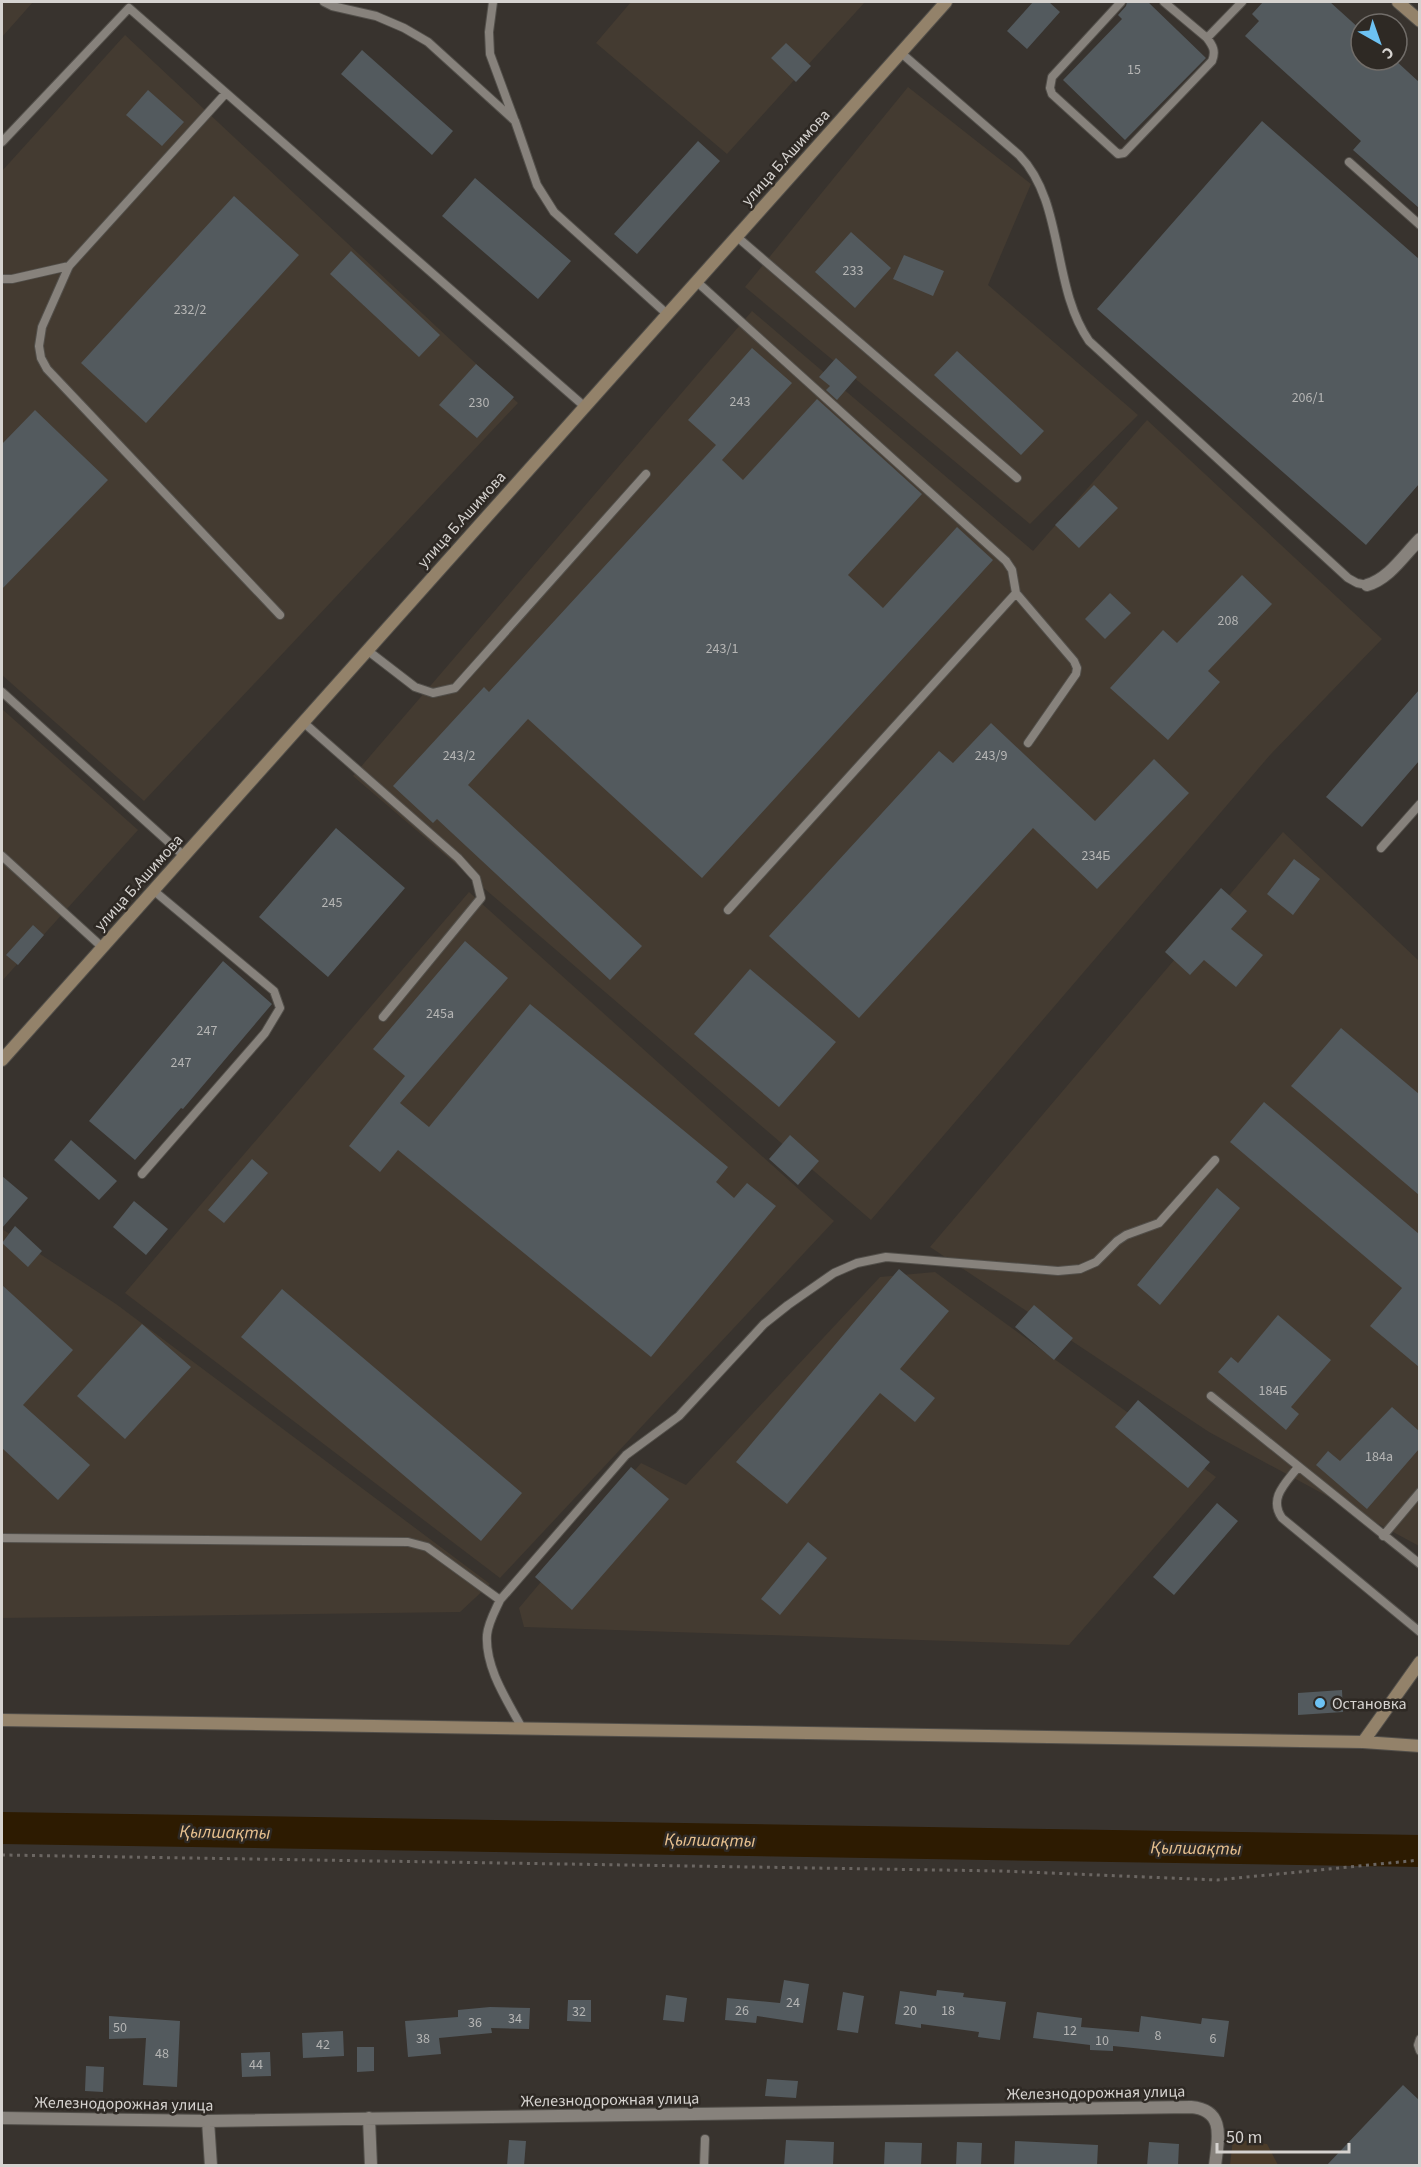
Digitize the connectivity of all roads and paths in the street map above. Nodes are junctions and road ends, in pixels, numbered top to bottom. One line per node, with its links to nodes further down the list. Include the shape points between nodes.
1 (324, 2): 12 (lane, via 376,16 428,42)
2 (493, 2): 12 (lane, via 490,54)
3 (946, 2): 10 (street, улица Б.Ашимова)
4 (1121, 2): 9 (lane, via 1050,82 1052,94 1115,154 1124,153 1212,61 1215,50)
5 (1164, 2): 9 (lane)
6 (1242, 2): 9 (lane)
7 (1398, 2): 8 (street)
8 (1419, 21)
9 (1207, 38)
10 (900, 52): 16 (street, улица Б.Ашимова); 25 (lane, via 1018,154 1035,174 1073,309 1089,340 1348,578)
11 (226, 93): 13 (lane, via 129,8); 17 (lane); 21 (lane)
12 (515, 121): 20 (lane, via 537,185 554,212)
13 (2, 142)
14 (1349, 162): 15 (lane)
15 (1419, 225)
16 (736, 237): 19 (street, улица Б.Ашимова); 23 (lane)
17 (69, 266): 18 (lane); 27 (lane, via 42,327 40,358)
18 (2, 279)
19 (696, 281): 20 (street, улица Б.Ашимова); 26 (lane, via 1006,561 1012,570)
20 (667, 314): 21 (street, улица Б.Ашимова)
21 (584, 406): 28 (street, улица Б.Ашимова)
22 (646, 474): 28 (lane, via 455,688 433,693 415,687)
23 (1017, 478)
24 (1419, 539): 25 (street, via 1377,583)
25 (1367, 585)
26 (1016, 593): 31 (lane, via 1077,668); 37 (lane)
27 (280, 615)
28 (367, 650): 30 (street, улица Б.Ашимова)
29 (2, 692): 34 (lane)
30 (303, 722): 34 (street, улица Б.Ашимова); 39 (lane, via 476,878 481,898)
31 (1028, 743)
32 (1419, 804): 33 (lane)
33 (1381, 848)
34 (183, 855): 36 (street, улица Б.Ашимова)
35 (2, 856): 38 (lane)
36 (153, 890): 38 (street, улица Б.Ашимова); 42 (lane, via 274,991 280,1008 266,1033)
37 (728, 910)
38 (102, 947): 40 (street, улица Б.Ашимова)
39 (383, 1017)
40 (2, 1059)
41 (1215, 1160): 49 (lane, via 1160,1222 1126,1235 1096,1262 1080,1269 1058,1271 886,1257 834,1273 764,1324 679,1416 626,1455)
42 (142, 1174)
43 (1211, 1396): 44 (lane)
44 (1298, 1467): 46 (lane); 50 (lane, via 1276,1500 1282,1518)
45 (1419, 1492): 46 (lane)
46 (1383, 1536): 48 (lane)
47 (2, 1538): 49 (lane, via 408,1542 427,1547)
48 (1419, 1564)
49 (500, 1600): 53 (lane, via 487,1636 490,1658)
50 (1419, 1632)
51 (1419, 1662): 54 (street)
52 (2, 1720): 53 (street)
53 (522, 1728): 54 (street)
54 (1364, 1742): 55 (street)
55 (1419, 1746)
56 (2, 1855): 57 (path, via 990,1870 1217,1880)
57 (1419, 1860)
58 (1419, 2039): 59 (lane)
59 (1419, 2051)
60 (2, 2118): 62 (street, Железнодорожная улица)
61 (369, 2118): 62 (street, Железнодорожная улица); 65 (street); 67 (street, Железнодорожная улица, via 1191,2107 1203,2108 1215,2119)
62 (208, 2121): 64 (street)
63 (705, 2139): 66 (lane)
64 (211, 2166)
65 (371, 2166)
66 (704, 2166)
67 (1215, 2166)

